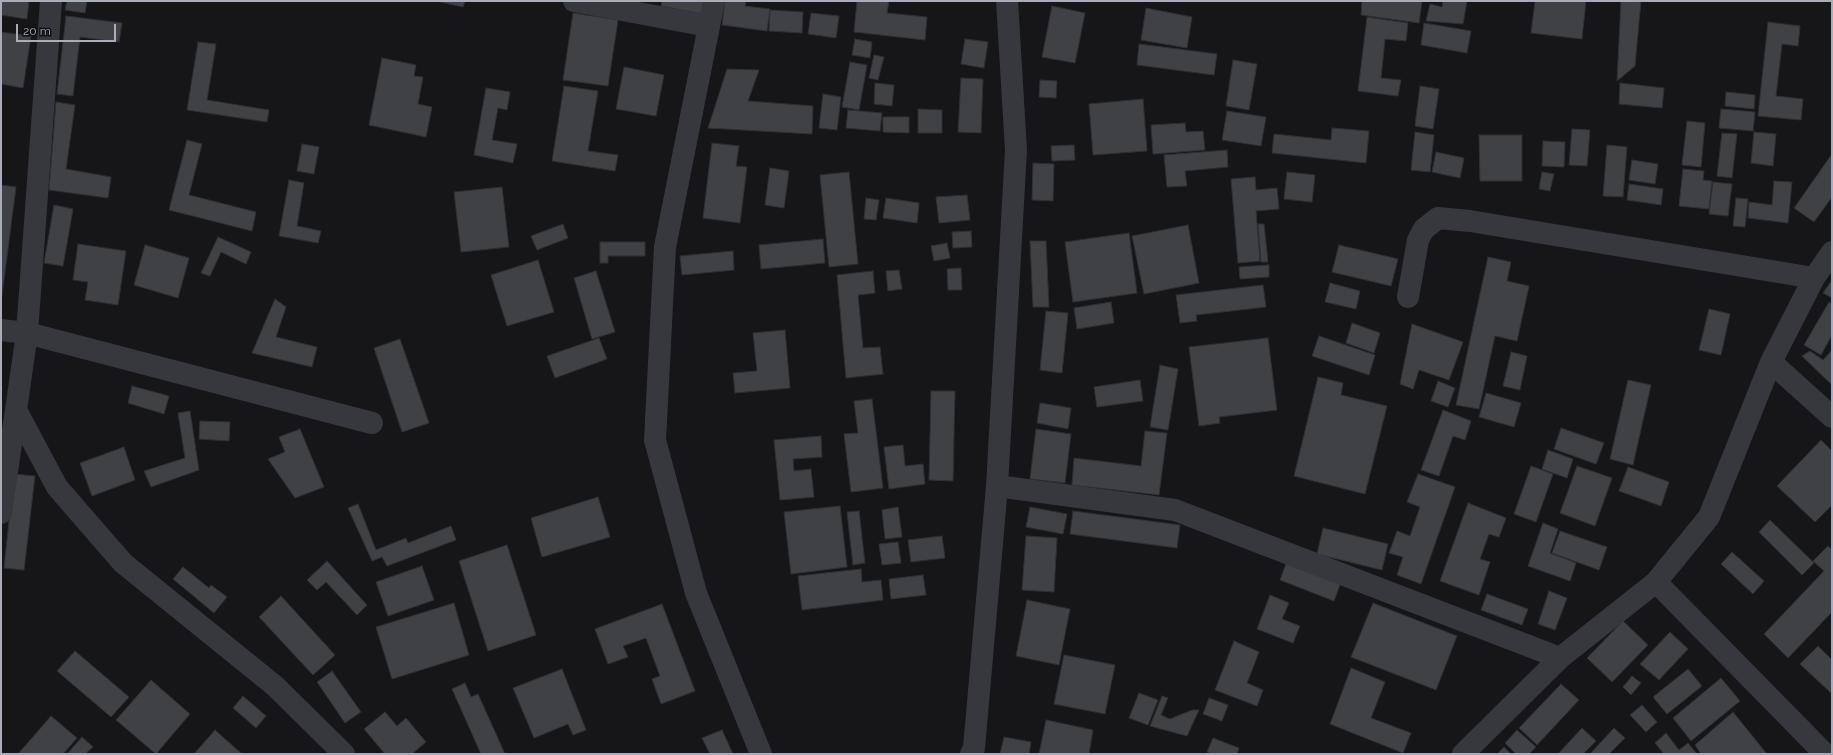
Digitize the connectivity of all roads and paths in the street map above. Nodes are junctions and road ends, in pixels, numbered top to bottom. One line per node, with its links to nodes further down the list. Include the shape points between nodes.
1 (50, 1): 10 (street)
2 (574, 1): 5 (street)
3 (714, 1): 5 (street)
4 (1007, 1): 15 (street, via 1016,150)
5 (708, 26): 20 (street, via 665,247 655,440 696,593)
6 (1832, 252): 7 (street)
7 (1814, 278): 8 (street, via 1470,221 1438,218 1424,229 1418,240); 11 (street)
8 (1408, 297)
9 (1, 330): 10 (street)
10 (27, 333): 12 (street); 14 (street)
11 (1771, 362): 13 (street); 17 (street, via 1710,517)
12 (16, 410): 16 (street); 19 (street, via 57,487 122,563 276,686)
13 (1832, 417)
14 (372, 423)
15 (997, 486): 18 (street, via 1175,510); 21 (street, via 974,748)
16 (1, 513)
17 (1656, 582): 18 (street); 23 (street)
18 (1560, 658): 22 (street)
19 (344, 754)
20 (761, 754)
21 (971, 754)
22 (1463, 754)
23 (1825, 754)

